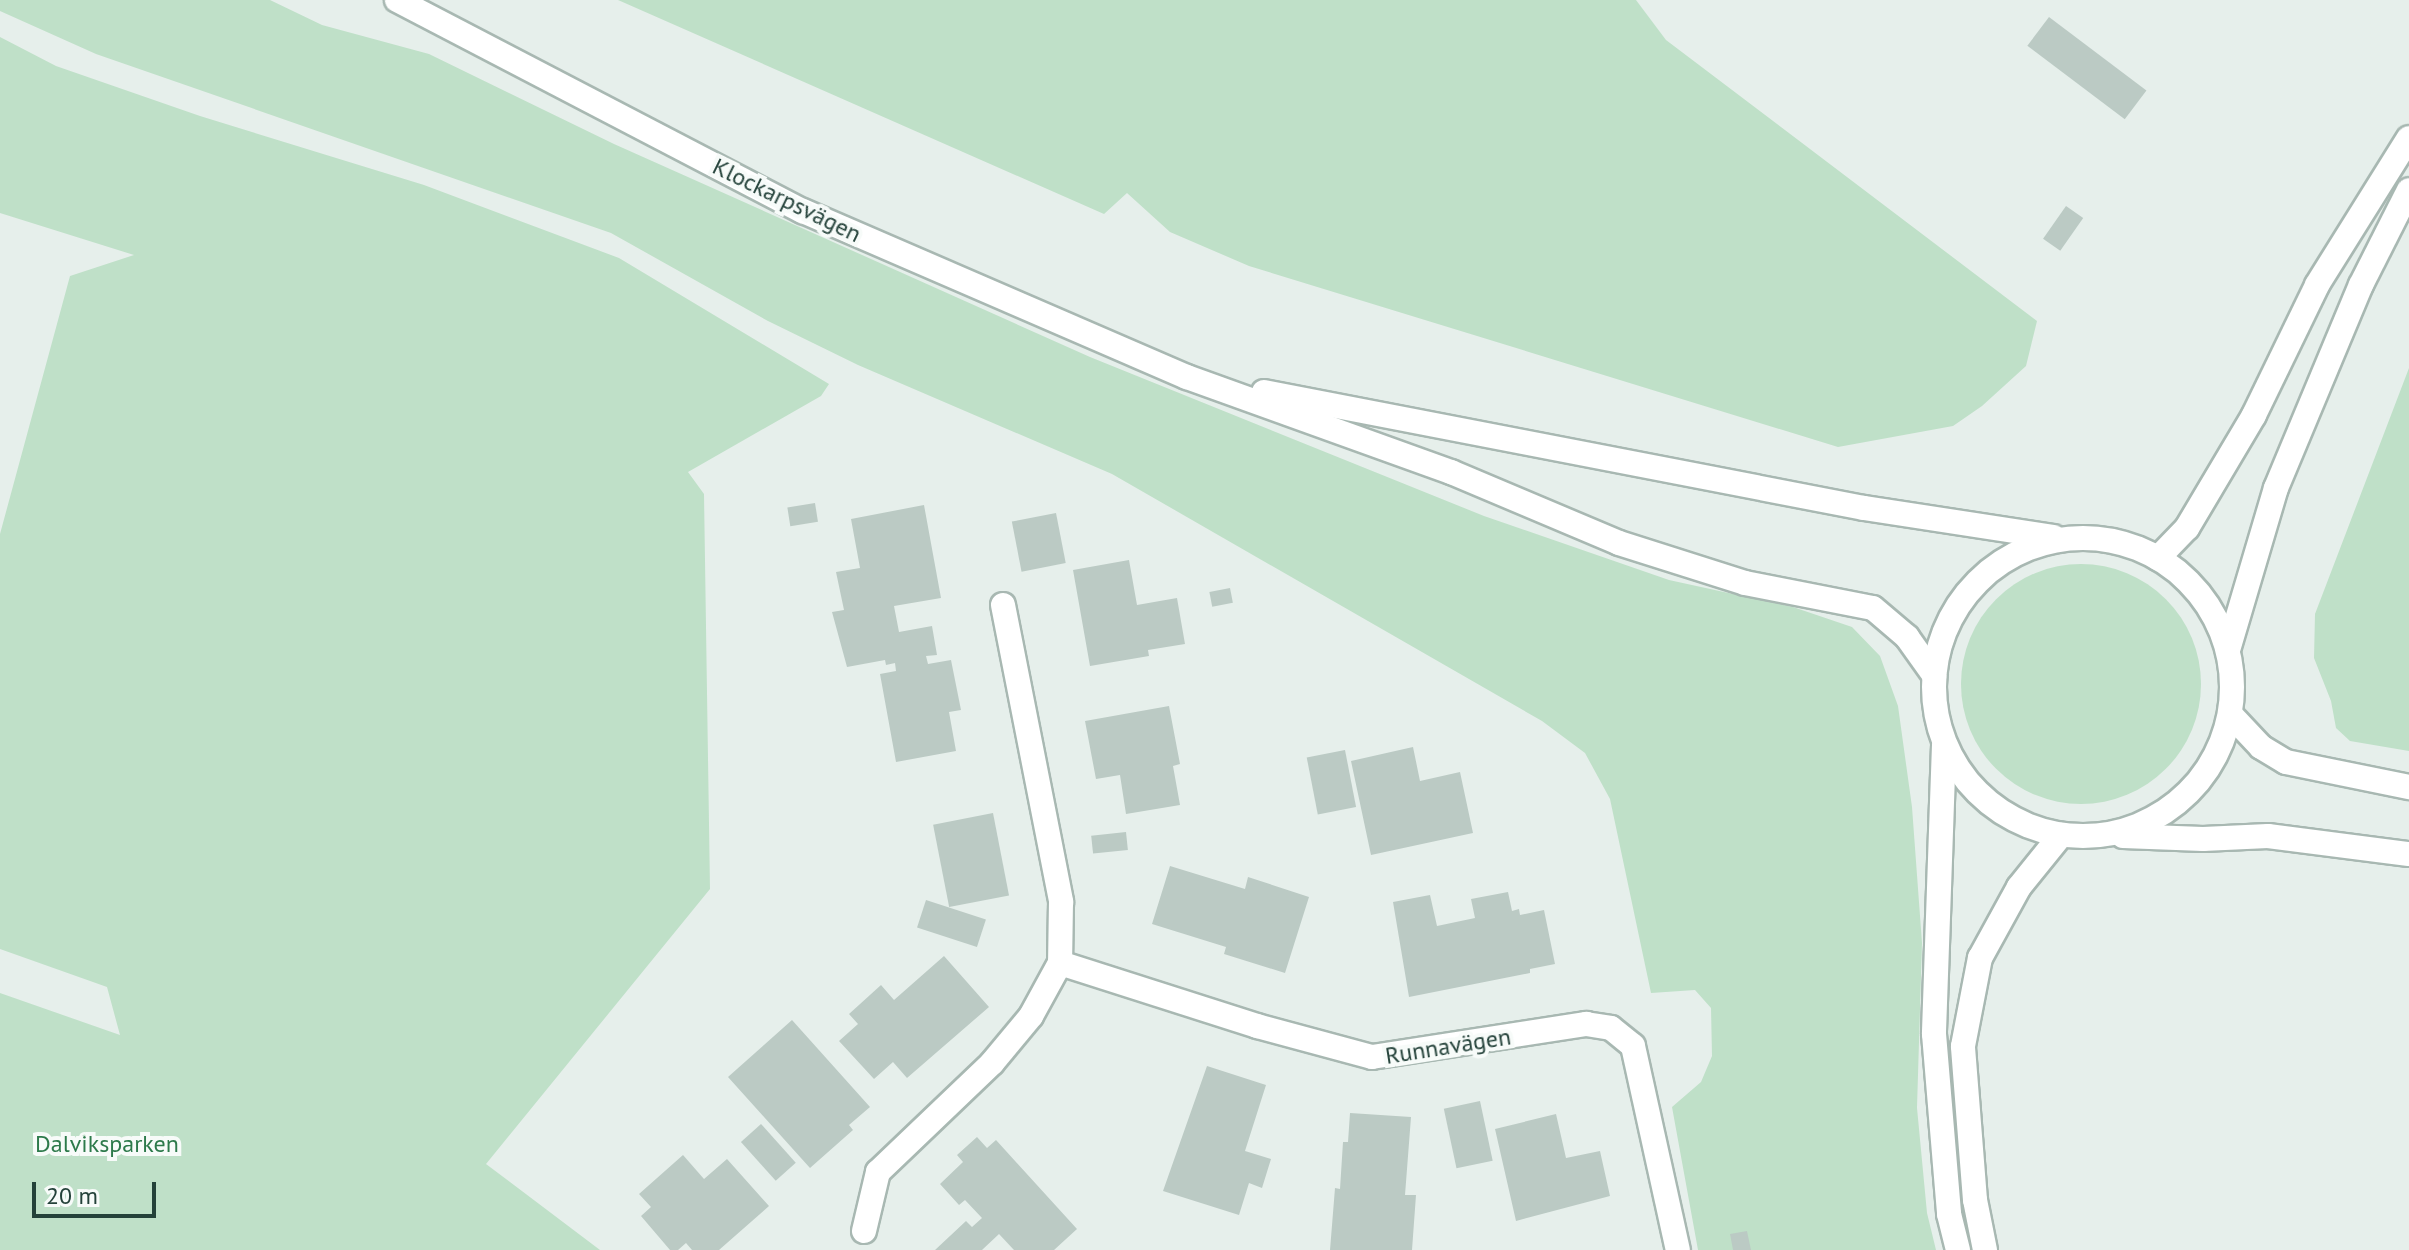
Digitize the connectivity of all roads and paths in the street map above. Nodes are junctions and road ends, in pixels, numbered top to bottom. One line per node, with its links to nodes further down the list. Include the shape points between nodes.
1 (397, 0): 4 (street, Klockarpsvägen, via 803,211)
2 (2409, 138): 6 (street, via 2317,285 2254,415 2187,528)
3 (2409, 190): 8 (street, via 2361,285 2276,488)
4 (1187, 377): 5 (street, via 1849,505); 9 (street, via 1451,472 1619,543 1745,583 1873,608 1907,637)
5 (2063, 539): 6 (street, via 2112,541); 9 (street, via 2024,550 1974,584 1951,617)
6 (2158, 558): 8 (street, via 2202,597)
7 (1003, 605): 16 (street, via 1061,902)
8 (2228, 650): 10 (street)
9 (1934, 675): 11 (street, via 1935,709)
10 (2230, 714): 12 (street, via 2261,747 2286,762); 14 (street, via 2212,762 2185,795 2150,820)
11 (1944, 742): 13 (street, via 1963,776 1990,804 2036,829); 19 (street, via 1934,1034 1949,1214)
12 (2409, 787)
13 (2061, 835): 14 (street); 20 (street, via 2019,887 1980,958 1963,1046 1975,1200)
14 (2100, 835): 15 (street, via 2268,836)
15 (2409, 854)
16 (1060, 963): 17 (street, via 1031,1016 992,1063 878,1172); 18 (street, Runnavägen, via 1372,1057 1586,1024 1611,1028 1633,1046)
17 (864, 1231)
18 (1678, 1250)
19 (1958, 1250)
20 (1985, 1250)

